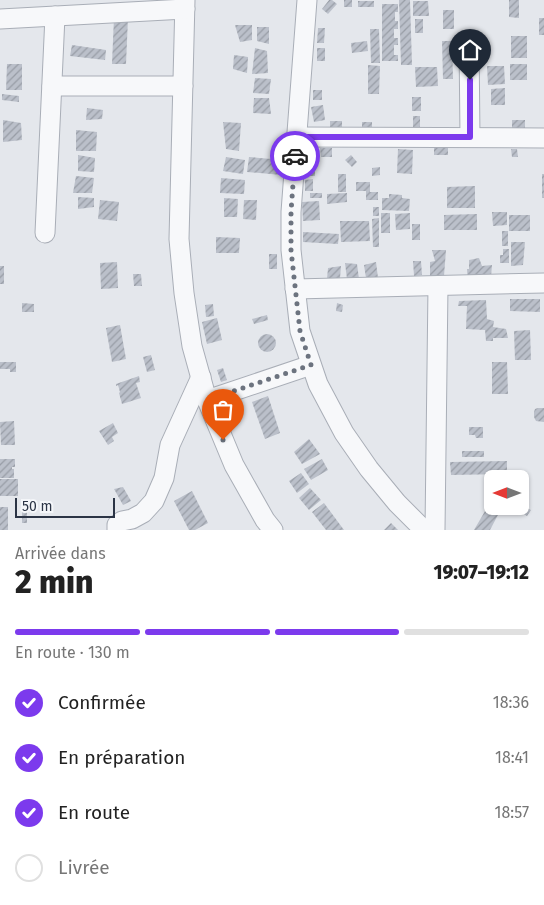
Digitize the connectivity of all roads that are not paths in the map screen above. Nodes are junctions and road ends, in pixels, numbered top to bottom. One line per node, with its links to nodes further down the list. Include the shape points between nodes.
1 (307, 0): 8 (street)
2 (185, 5): 3 (street); 7 (street)
3 (55, 16): 4 (street); 6 (street)
4 (0, 19)
5 (469, 41): 9 (street)
6 (52, 86): 7 (street); 11 (street)
7 (183, 86): 16 (street, via 180,240 184,293)
8 (296, 137): 9 (street); 14 (street, via 291,212)
9 (470, 137): 10 (street)
10 (544, 138)
11 (45, 233)
12 (544, 283): 13 (street)
13 (438, 286): 14 (street); 21 (street)
14 (295, 289): 15 (street, via 300,331)
15 (311, 365): 17 (street); 20 (street, via 344,433 359,455 397,503)
16 (200, 377): 17 (street); 18 (street, via 170,446 164,478 154,501 143,513 122,521)
17 (207, 400): 19 (street, via 234,465)
18 (117, 530)
19 (273, 530)
20 (424, 530)
21 (435, 530)

